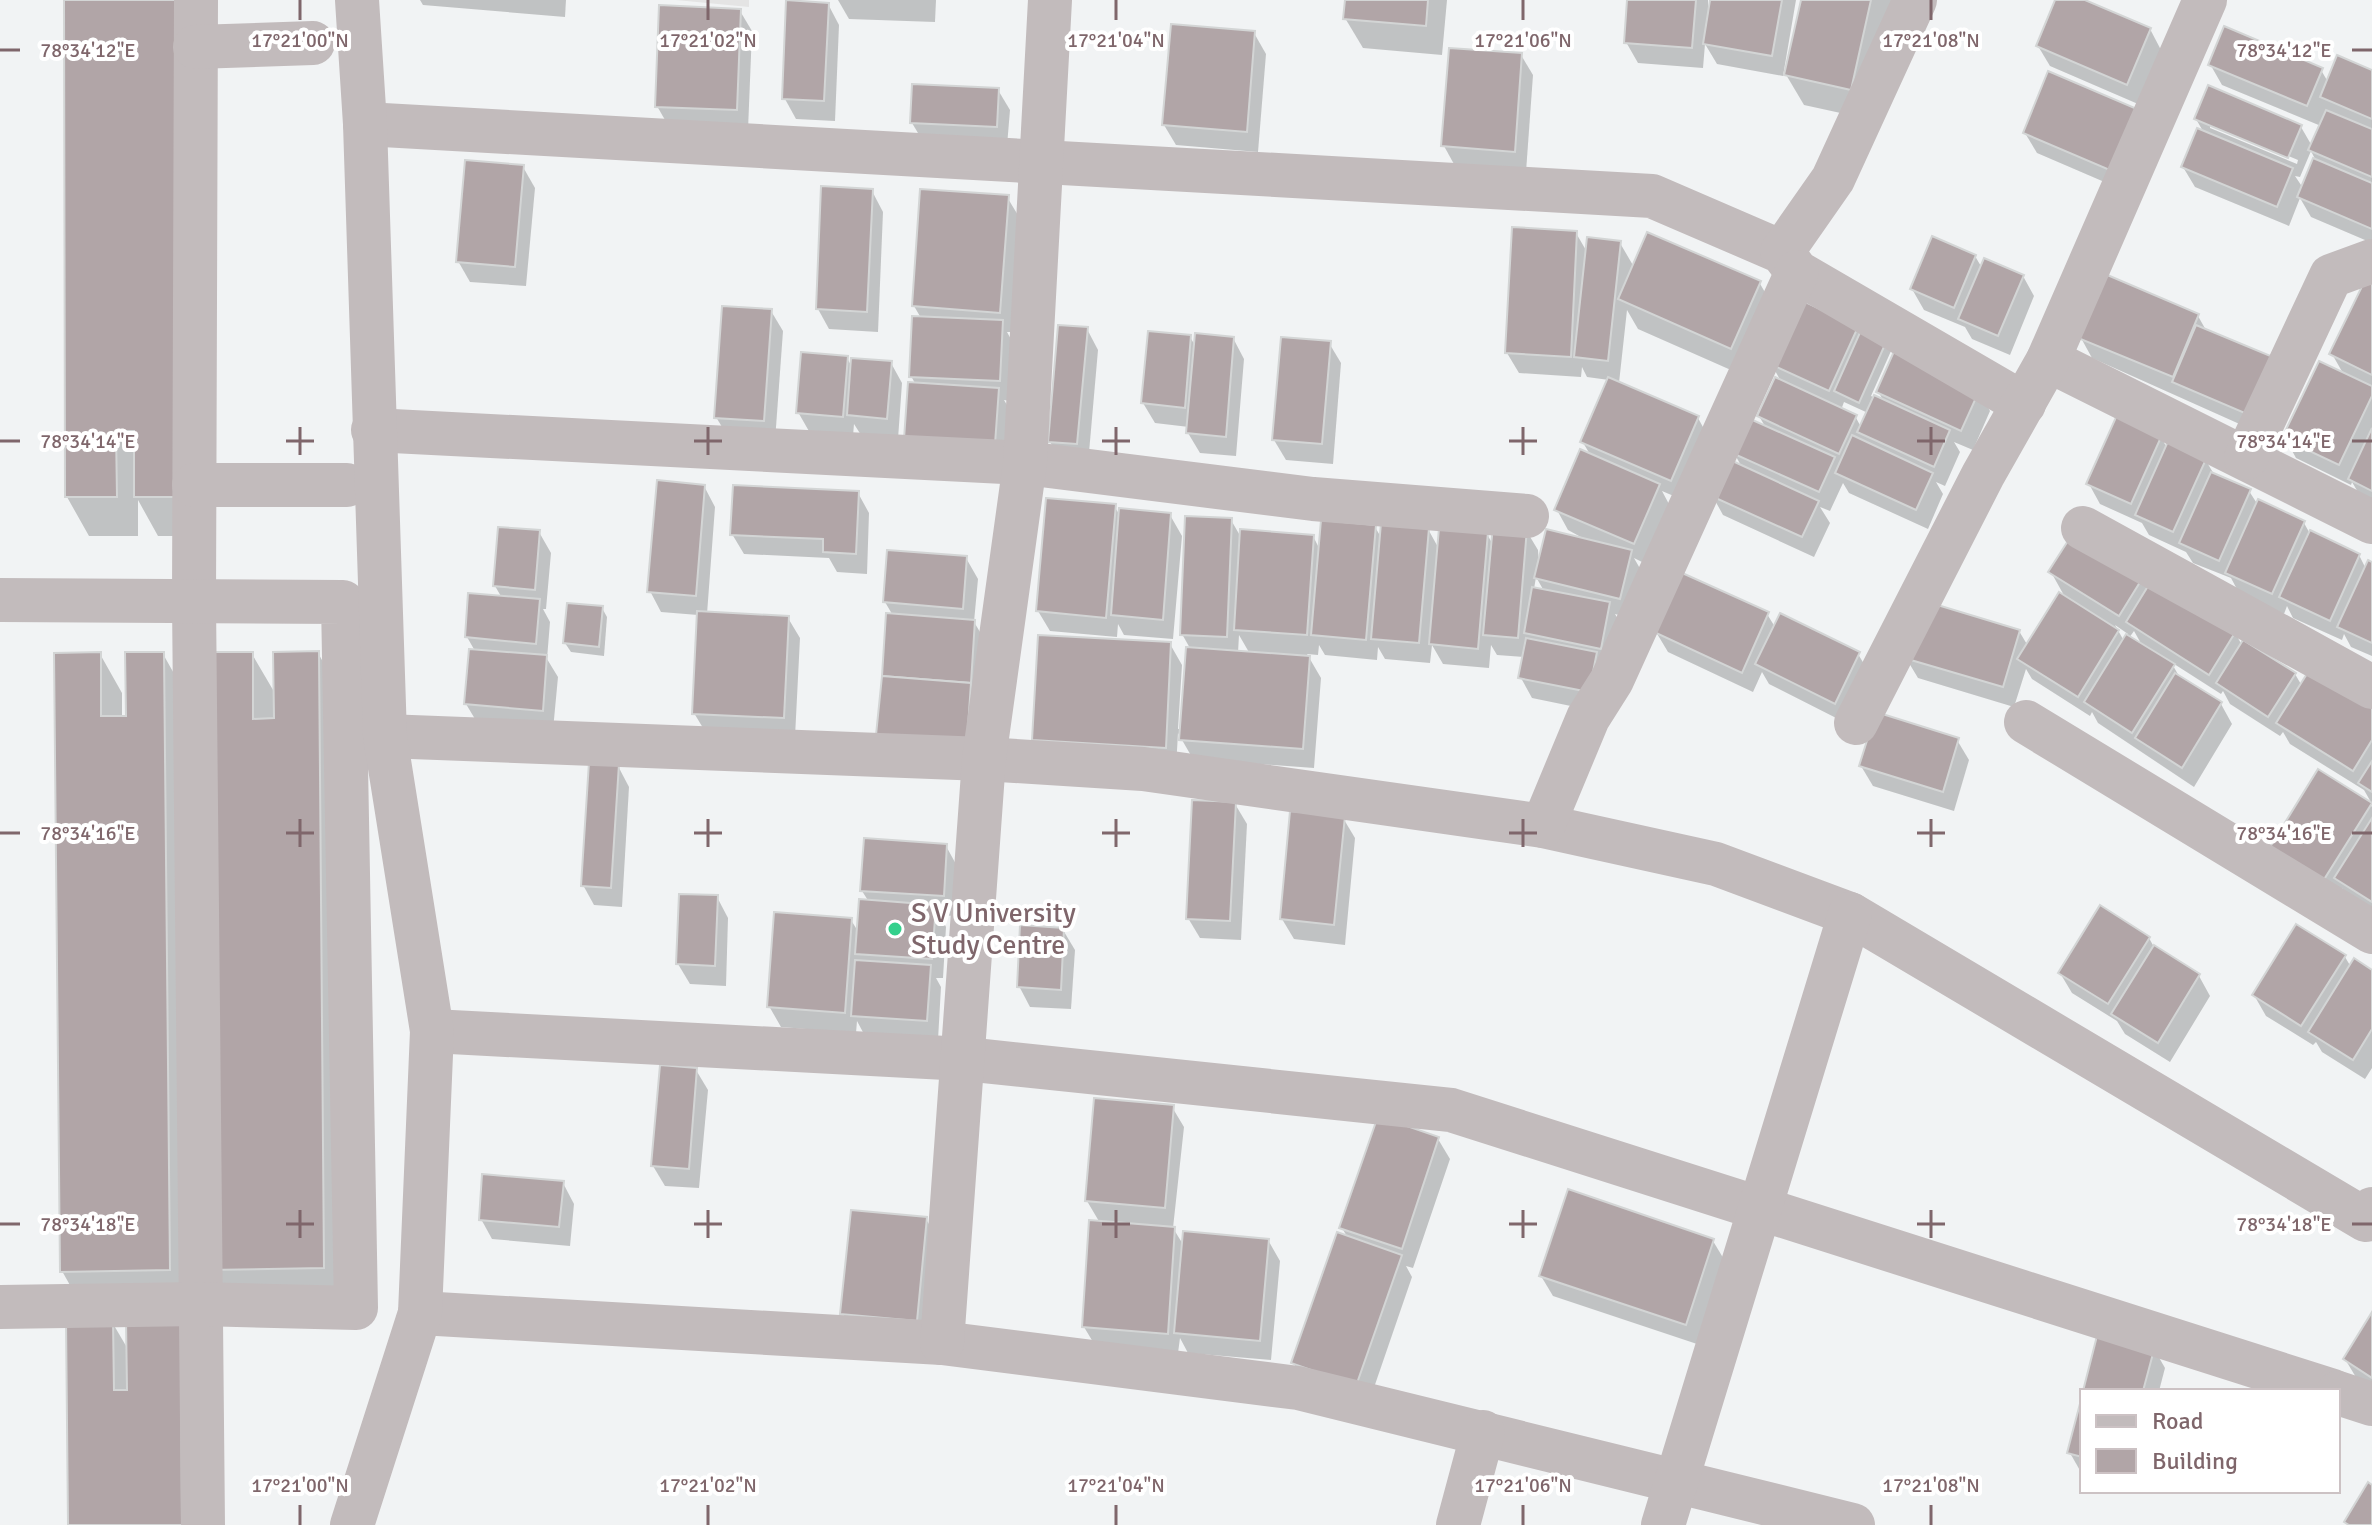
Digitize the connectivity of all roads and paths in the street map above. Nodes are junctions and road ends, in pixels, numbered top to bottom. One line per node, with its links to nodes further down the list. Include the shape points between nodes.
1 (196, 0): 7 (street)
2 (357, 0): 8 (street)
3 (1050, 0): 9 (street)
4 (1915, 0): 11 (street)
5 (2205, 0): 12 (street)
6 (313, 43): 7 (street)
7 (195, 47): 17 (street)
8 (365, 124): 9 (street); 14 (street)
9 (1039, 160): 11 (street, via 1652,196); 16 (street)
10 (2372, 261): 15 (street, via 2331,276)
11 (1789, 262): 13 (street); 29 (street, via 1612,680 1588,718)
12 (2048, 360): 13 (street); 15 (street)
13 (2024, 404): 26 (street)
14 (373, 430): 16 (street); 27 (street)
15 (2246, 458): 20 (street)
16 (1025, 463): 19 (street, via 1313,499); 28 (street)
17 (194, 485): 18 (street); 23 (street)
18 (347, 485)
19 (1527, 516)
20 (2372, 522)
21 (2083, 528): 24 (street)
22 (0, 600): 23 (street)
23 (194, 601): 36 (street); 36 (street, via 343,602 356,1308)
24 (2372, 687)
25 (2026, 722): 31 (street)
26 (1856, 723)
27 (385, 736): 28 (street); 32 (street)
28 (984, 759): 29 (street, via 1143,769); 33 (street)
29 (1543, 826): 30 (street, via 1716,864)
30 (1850, 914): 34 (street, via 2366,1220); 35 (street)
31 (2372, 932)
32 (432, 1031): 33 (street); 38 (street)
33 (965, 1059): 35 (street, via 1451,1110); 39 (street)
34 (2372, 1209)
35 (1761, 1211): 40 (street); 44 (street)
36 (199, 1304): 37 (street); 45 (street)
37 (0, 1307)
38 (420, 1313): 39 (street); 46 (street)
39 (942, 1343): 43 (street, via 1298,1388)
40 (2325, 1389)
41 (2340, 1394): 42 (street)
42 (2372, 1404)
43 (1483, 1432): 44 (street); 47 (street)
44 (1676, 1480): 48 (street); 49 (street)
45 (203, 1525)
46 (352, 1525)
47 (1458, 1525)
48 (1663, 1525)
49 (1853, 1525)

